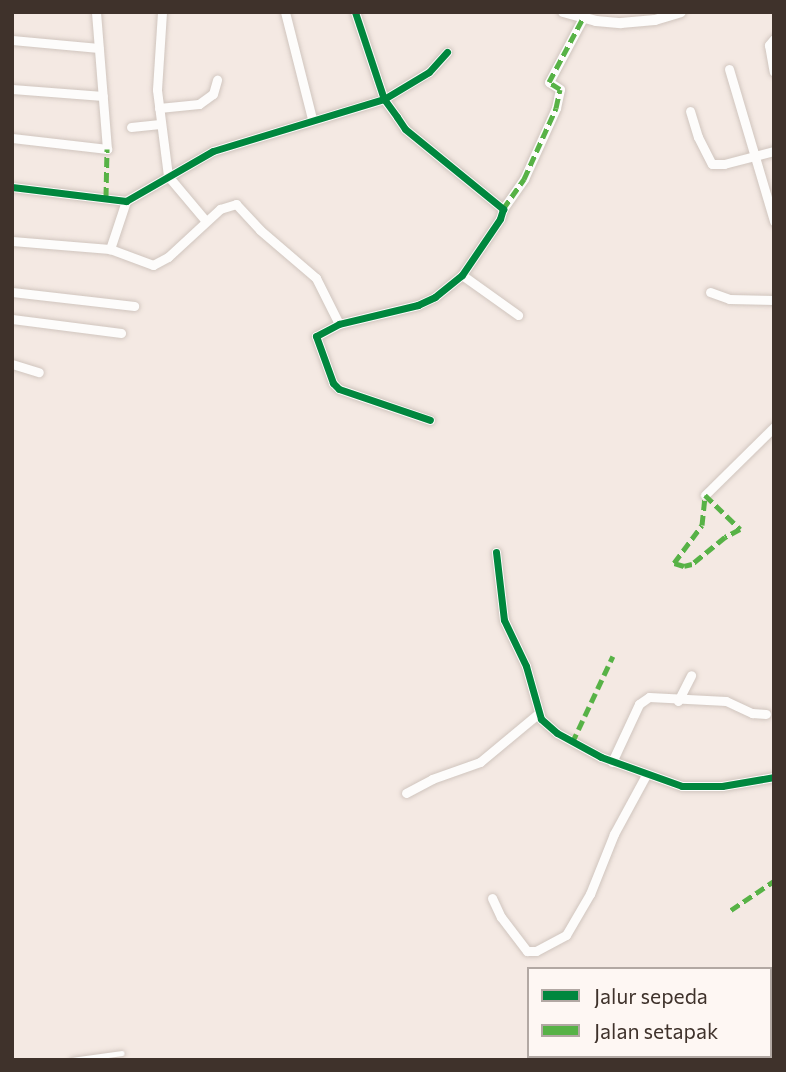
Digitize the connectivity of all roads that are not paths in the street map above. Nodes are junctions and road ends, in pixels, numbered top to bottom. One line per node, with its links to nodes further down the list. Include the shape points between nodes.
1 (96, 12): 10 (street)
2 (162, 12): 18 (street)
3 (285, 12): 20 (street)
4 (355, 12): 17 (street)
5 (563, 12): 7 (street)
6 (681, 12): 7 (street, via 635,22)
7 (583, 18): 29 (street, via 549,82 560,89 555,108 524,179)
8 (774, 39): 13 (street, via 769,45)
9 (12, 40): 10 (street)
10 (99, 48): 16 (street)
11 (447, 52): 17 (street, via 429,72)
12 (729, 69): 25 (street)
13 (774, 72)
14 (217, 80): 18 (street, via 213,94 199,104)
15 (12, 89): 16 (street)
16 (103, 96): 23 (street, via 107,149)
17 (384, 99): 20 (street); 29 (street, via 405,129)
18 (159, 108): 21 (street)
19 (691, 111): 25 (street, via 712,164)
20 (312, 119): 26 (street, via 213,151)
21 (160, 124): 22 (street); 26 (street)
22 (131, 127)
23 (12, 138)
24 (774, 151): 25 (street)
25 (755, 155): 31 (street)
26 (168, 176): 28 (street); 30 (street)
27 (12, 187): 28 (street)
28 (126, 201): 33 (street)
29 (502, 209): 34 (street)
30 (205, 220): 33 (street, via 160,264 147,264); 41 (street, via 231,203 240,206 260,230 316,278)
31 (774, 221)
32 (12, 241): 33 (street)
33 (110, 249)
34 (462, 275): 39 (street); 41 (street, via 418,305)
35 (12, 292): 38 (street)
36 (710, 292): 37 (street, via 729,299)
37 (774, 300)
38 (134, 306)
39 (519, 315)
40 (12, 319): 42 (street)
41 (339, 324): 45 (street, via 318,332 316,341 333,383 346,393)
42 (121, 333)
43 (12, 364): 44 (street)
44 (39, 372)
45 (430, 420)
46 (774, 427): 47 (street)
47 (705, 495)
48 (496, 552): 51 (street, via 504,620 526,666)
49 (691, 675): 50 (street)
50 (678, 701): 52 (street, via 726,701); 53 (street, via 652,696 639,704)
51 (539, 713): 53 (street, via 572,743); 56 (street, via 480,762)
52 (766, 714)
53 (612, 762): 54 (street)
54 (646, 775): 55 (street, via 693,788); 57 (street, via 566,934 536,951 527,951 500,918)
55 (774, 777)
56 (406, 793)
57 (492, 898)
58 (122, 1053): 59 (lane)
59 (72, 1060)

